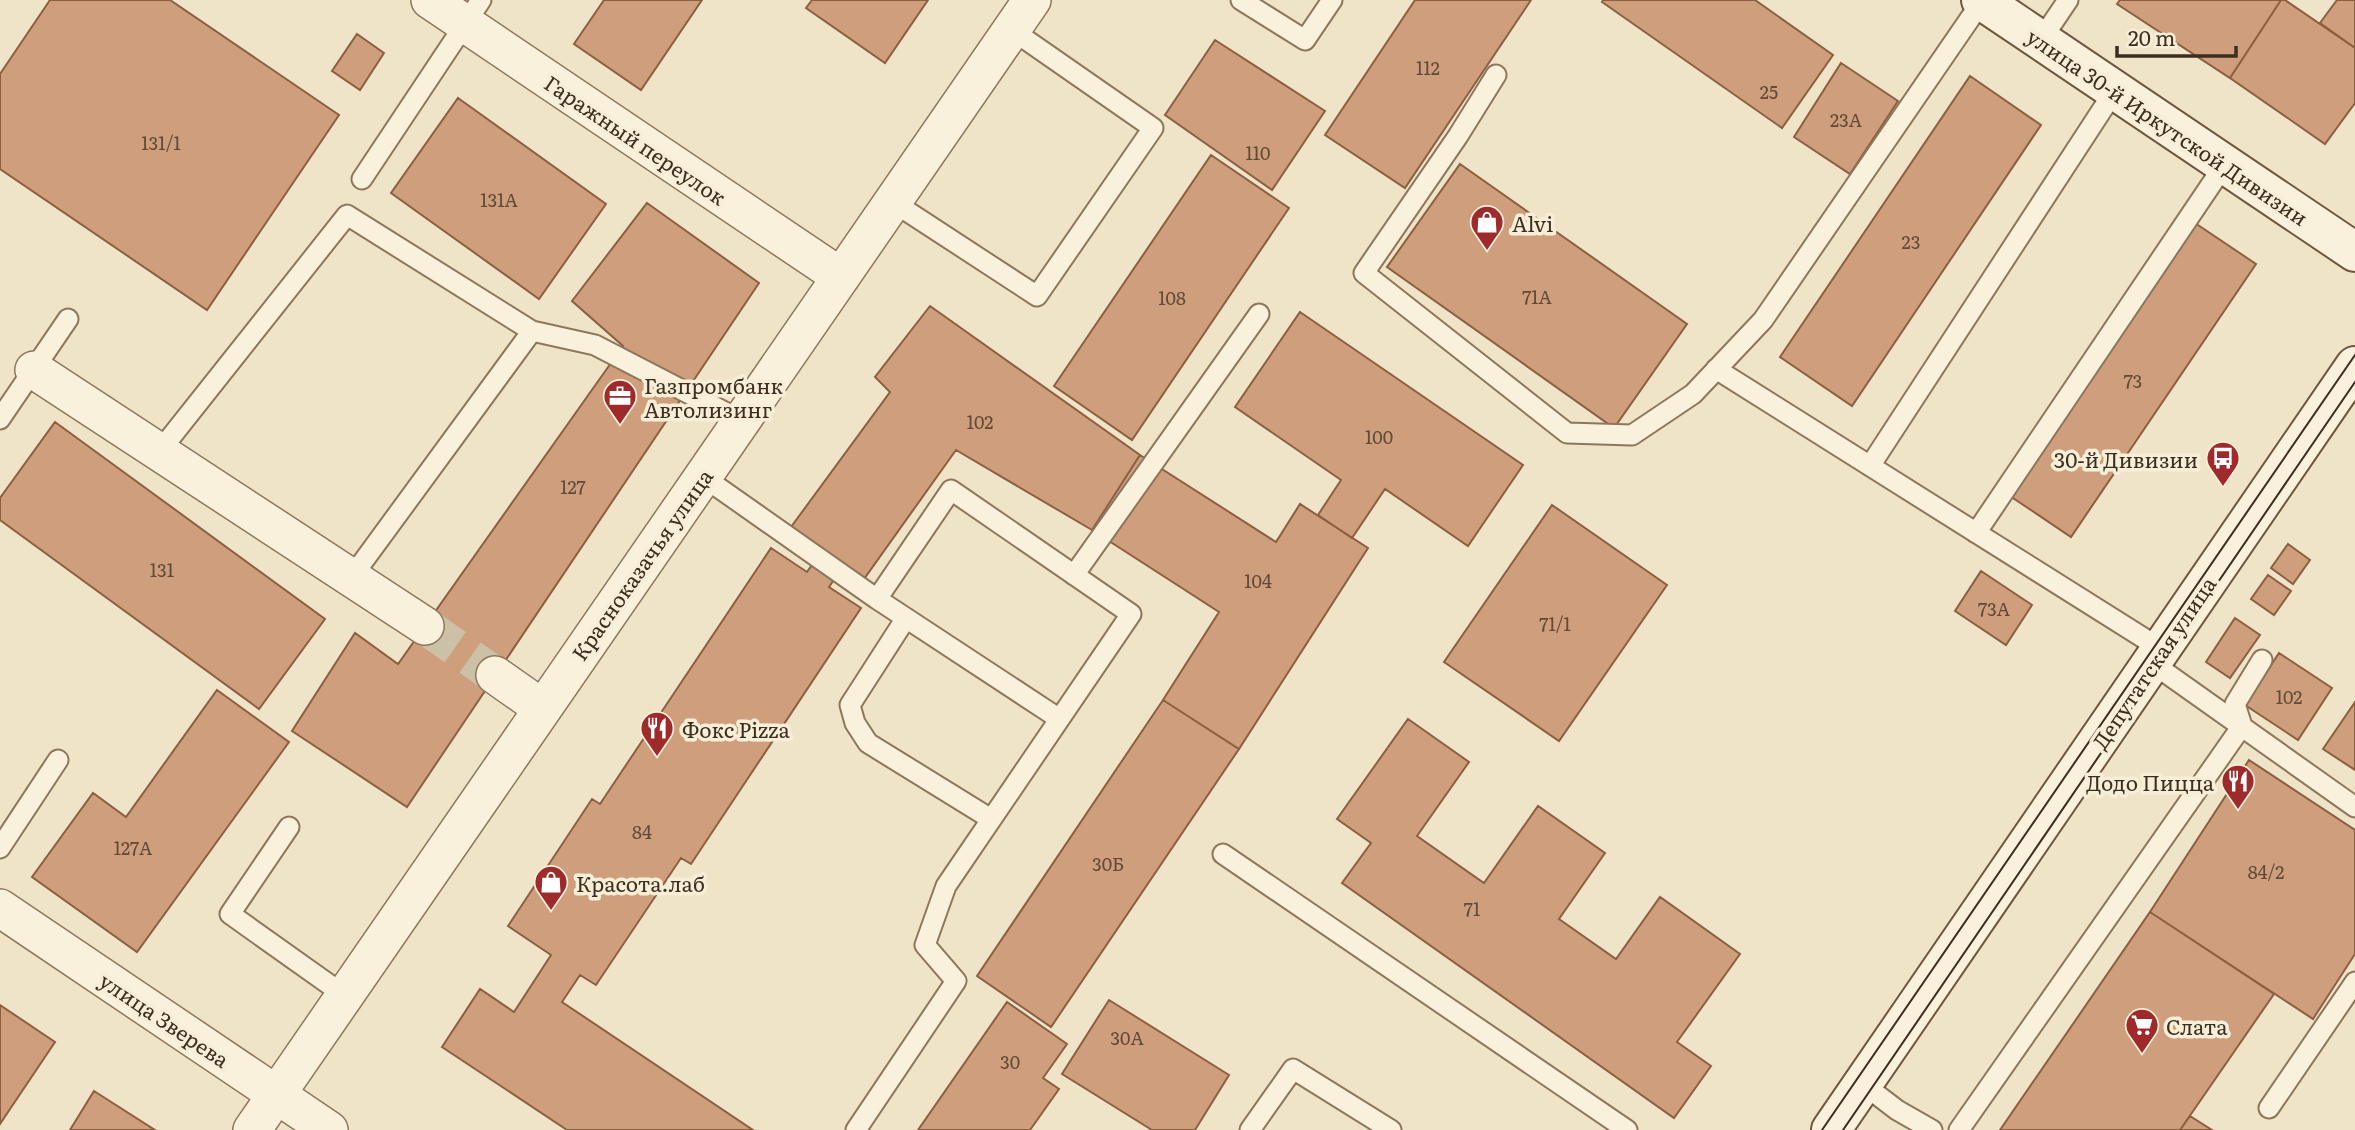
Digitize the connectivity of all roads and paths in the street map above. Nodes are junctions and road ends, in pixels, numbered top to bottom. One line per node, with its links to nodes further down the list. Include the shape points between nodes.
1 (430, 0): 7 (street, Гаражный переулок)
2 (1032, 0): 8 (street, Красноказачья улица)
3 (1241, 0): 4 (lane, via 1305,40)
4 (1332, 0)
5 (1982, 0): 9 (main road, улица 30-й Иркутской Дивизии); 21 (lane, via 1763,320)
6 (2068, 0): 9 (lane)
7 (473, 12): 13 (lane); 16 (street, Гаражный переулок)
8 (1012, 30): 14 (street, Красноказачья улица); 14 (lane, via 1153,128 1037,296)
9 (2041, 40): 11 (main road, улица 30-й Иркутской Дивизии)
10 (1496, 75): 21 (lane, via 1364,273 1567,433 1632,435 1693,394)
11 (2115, 90): 12 (main road, улица 30-й Иркутской Дивизии); 26 (lane)
12 (2225, 164): 15 (main road, улица 30-й Иркутской Дивизии); 28 (lane)
13 (362, 179)
14 (893, 202): 16 (street, Красноказачья улица)
15 (2355, 251)
16 (841, 277): 24 (street, Красноказачья улица)
17 (1259, 314): 29 (lane)
18 (68, 319): 22 (lane)
19 (532, 331): 24 (lane, via 595,345); 25 (lane, via 347,215); 30 (lane)
20 (2355, 366): 34 (main road, Депутатская улица)
21 (1716, 369): 26 (lane)
22 (34, 370): 23 (lane); 25 (street)
23 (0, 419)
24 (742, 421): 27 (street, Красноказачья улица)
25 (159, 452): 30 (street)
26 (1870, 466): 28 (lane)
27 (702, 476): 31 (lane); 37 (street, Красноказачья улица)
28 (1976, 533): 34 (lane)
29 (1074, 575): 31 (lane, via 951,490); 38 (lane, via 1130,614)
30 (351, 578): 33 (street)
31 (877, 599): 32 (lane)
32 (906, 618): 38 (lane); 42 (lane, via 850,705 855,723 868,743)
33 (425, 626)
34 (2156, 656): 39 (lane); 49 (main road, Депутатская улица)
35 (2262, 660): 39 (lane, via 2235,704)
36 (495, 676): 37 (street)
37 (542, 708): 48 (street, Красноказачья улица)
38 (1058, 718): 42 (lane)
39 (2242, 726): 41 (lane); 60 (lane)
40 (58, 760): 44 (lane)
41 (2355, 807)
42 (991, 819): 54 (lane, via 946,886 925,945 957,981)
43 (289, 827): 48 (lane, via 230,914)
44 (0, 848)
45 (1223, 854): 57 (lane)
46 (0, 908): 50 (street, улица Зверева)
47 (2355, 982): 51 (lane)
48 (344, 995): 50 (street, Красноказачья улица)
49 (1863, 1084): 58 (main road, Депутатская улица); 59 (lane)
50 (275, 1093): 52 (street, Красноказачья улица); 53 (street, улица Зверева)
51 (2269, 1108)
52 (252, 1130)
53 (329, 1130)
54 (856, 1130)
55 (1250, 1130): 56 (lane, via 1293,1069)
56 (1391, 1130)
57 (1627, 1130)
58 (1831, 1130)
59 (1931, 1130)
60 (1959, 1130)

